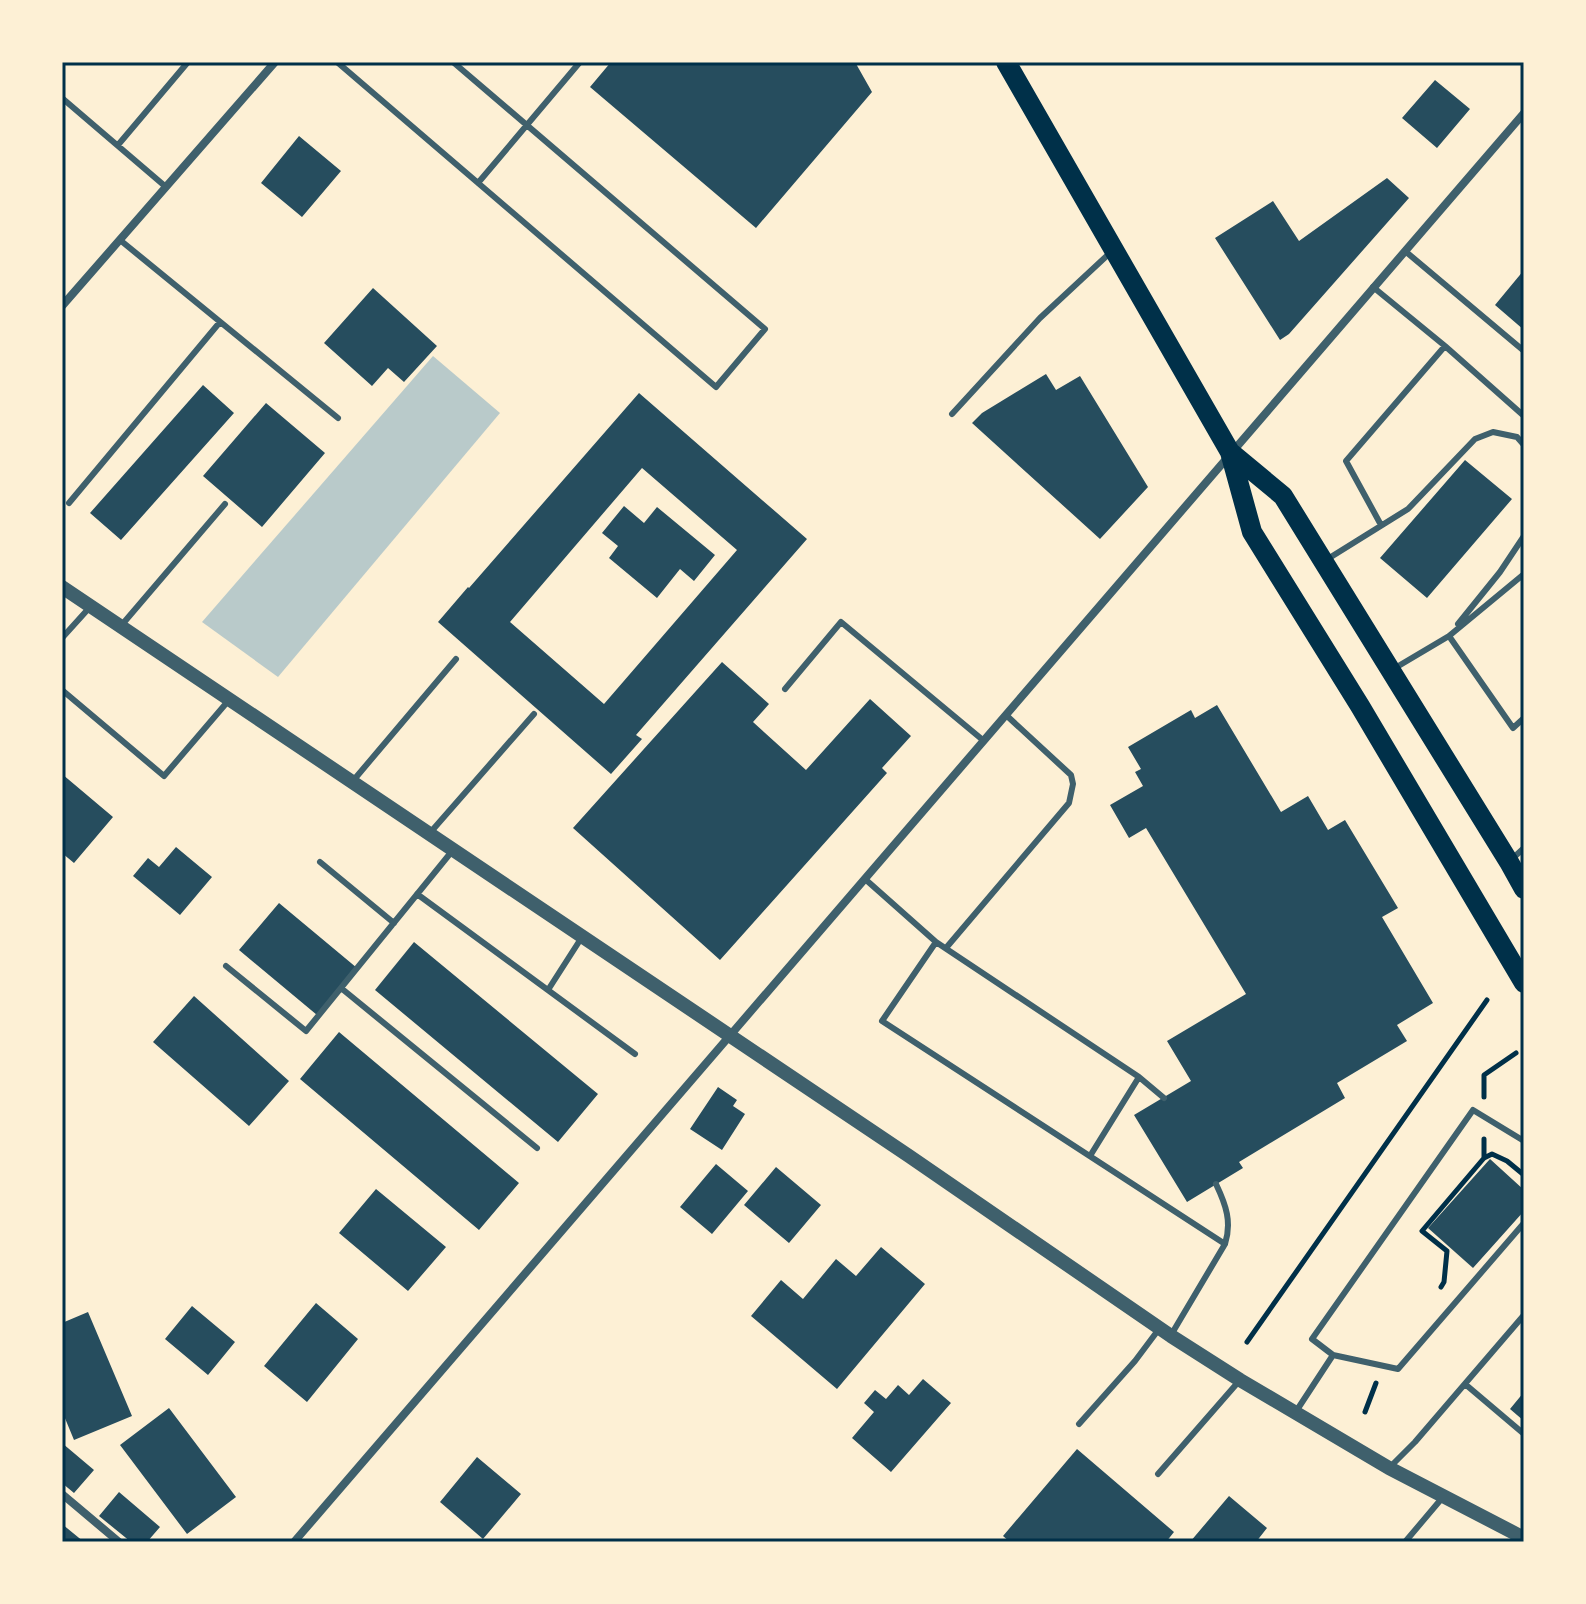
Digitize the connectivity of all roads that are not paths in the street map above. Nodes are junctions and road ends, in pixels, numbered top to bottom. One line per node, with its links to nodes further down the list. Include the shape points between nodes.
1 (188, 62): 10 (lane)
2 (275, 62): 12 (street)
3 (337, 62): 11 (lane)
4 (453, 62): 9 (lane)
5 (580, 62): 9 (lane)
6 (1006, 62): 14 (main road)
7 (62, 98): 10 (lane)
8 (1524, 113): 15 (street)
9 (526, 125): 11 (lane); 11 (lane, via 765,329 716,387)
10 (118, 145): 12 (lane)
11 (478, 183)
12 (166, 187): 13 (street)
13 (120, 240): 17 (street); 18 (lane)
14 (1114, 248): 21 (lane, via 1040,318); 25 (main road)
15 (1405, 251): 16 (street); 20 (lane)
16 (1373, 287): 19 (lane); 25 (street)
17 (62, 306)
18 (220, 322): 23 (lane); 26 (lane)
19 (1445, 346): 22 (lane); 28 (lane, via 1346,461)
20 (1524, 351)
21 (952, 414)
22 (1524, 416)
23 (338, 418)
24 (1524, 445): 28 (lane, via 1517,437 1493,432 1475,439 1408,509)
25 (1230, 452): 30 (main road, via 1283,496); 43 (street); 59 (main road, via 1252,532)
26 (69, 503)
27 (225, 504): 34 (lane)
28 (1381, 525): 30 (lane)
29 (1524, 536): 35 (lane)
30 (1324, 560): 38 (main road)
31 (1524, 574): 35 (lane)
32 (62, 587): 33 (street)
33 (90, 607): 34 (street); 36 (lane)
34 (120, 627): 41 (street)
35 (1449, 636): 38 (lane); 44 (lane, via 1513,728)
36 (62, 638)
37 (456, 659): 46 (lane)
38 (1392, 670): 49 (main road)
39 (785, 689): 45 (lane, via 841,622)
40 (62, 690): 41 (lane, via 164,776)
41 (229, 700): 46 (street)
42 (534, 714): 47 (lane)
43 (1006, 715): 45 (street); 57 (lane, via 1071,775 1069,803)
44 (1524, 718)
45 (984, 741): 51 (street)
46 (352, 782): 47 (street)
47 (429, 834): 48 (street)
48 (453, 850): 53 (lane); 55 (street)
49 (1517, 855): 52 (main road)
50 (320, 862): 54 (lane)
51 (865, 879): 56 (lane); 62 (street)
52 (1524, 889)
53 (417, 894): 54 (lane); 61 (lane)
54 (394, 923): 60 (lane)
55 (582, 937): 61 (lane); 62 (street)
56 (936, 942): 57 (lane); 68 (lane, via 882,1021)
57 (946, 948): 64 (lane)
58 (226, 966): 60 (lane, via 306,1031)
59 (1524, 983)
60 (341, 988): 67 (lane)
61 (548, 990): 63 (lane)
62 (729, 1036): 73 (street); 86 (street)
63 (635, 1054)
64 (1139, 1077): 65 (lane); 68 (lane)
65 (1164, 1098)
66 (1524, 1141): 74 (lane, via 1473,1110 1312,1339)
67 (537, 1148)
68 (1090, 1156): 71 (lane)
69 (1216, 1184): 71 (lane, via 1226,1204)
70 (1524, 1223): 74 (lane, via 1398,1369)
71 (1225, 1244): 73 (lane)
72 (1524, 1315): 76 (lane)
73 (1165, 1332): 75 (street); 78 (lane)
74 (1333, 1355): 77 (lane)
75 (1240, 1380): 77 (street); 81 (lane)
76 (1465, 1384): 79 (lane); 80 (lane)
77 (1295, 1413): 80 (street)
78 (1079, 1424)
79 (1524, 1434)
80 (1389, 1468): 83 (street)
81 (1158, 1474)
82 (62, 1494): 85 (street)
83 (1443, 1497): 84 (street); 87 (lane)
84 (1524, 1538)
85 (119, 1542)
86 (294, 1542)
87 (1405, 1542)

